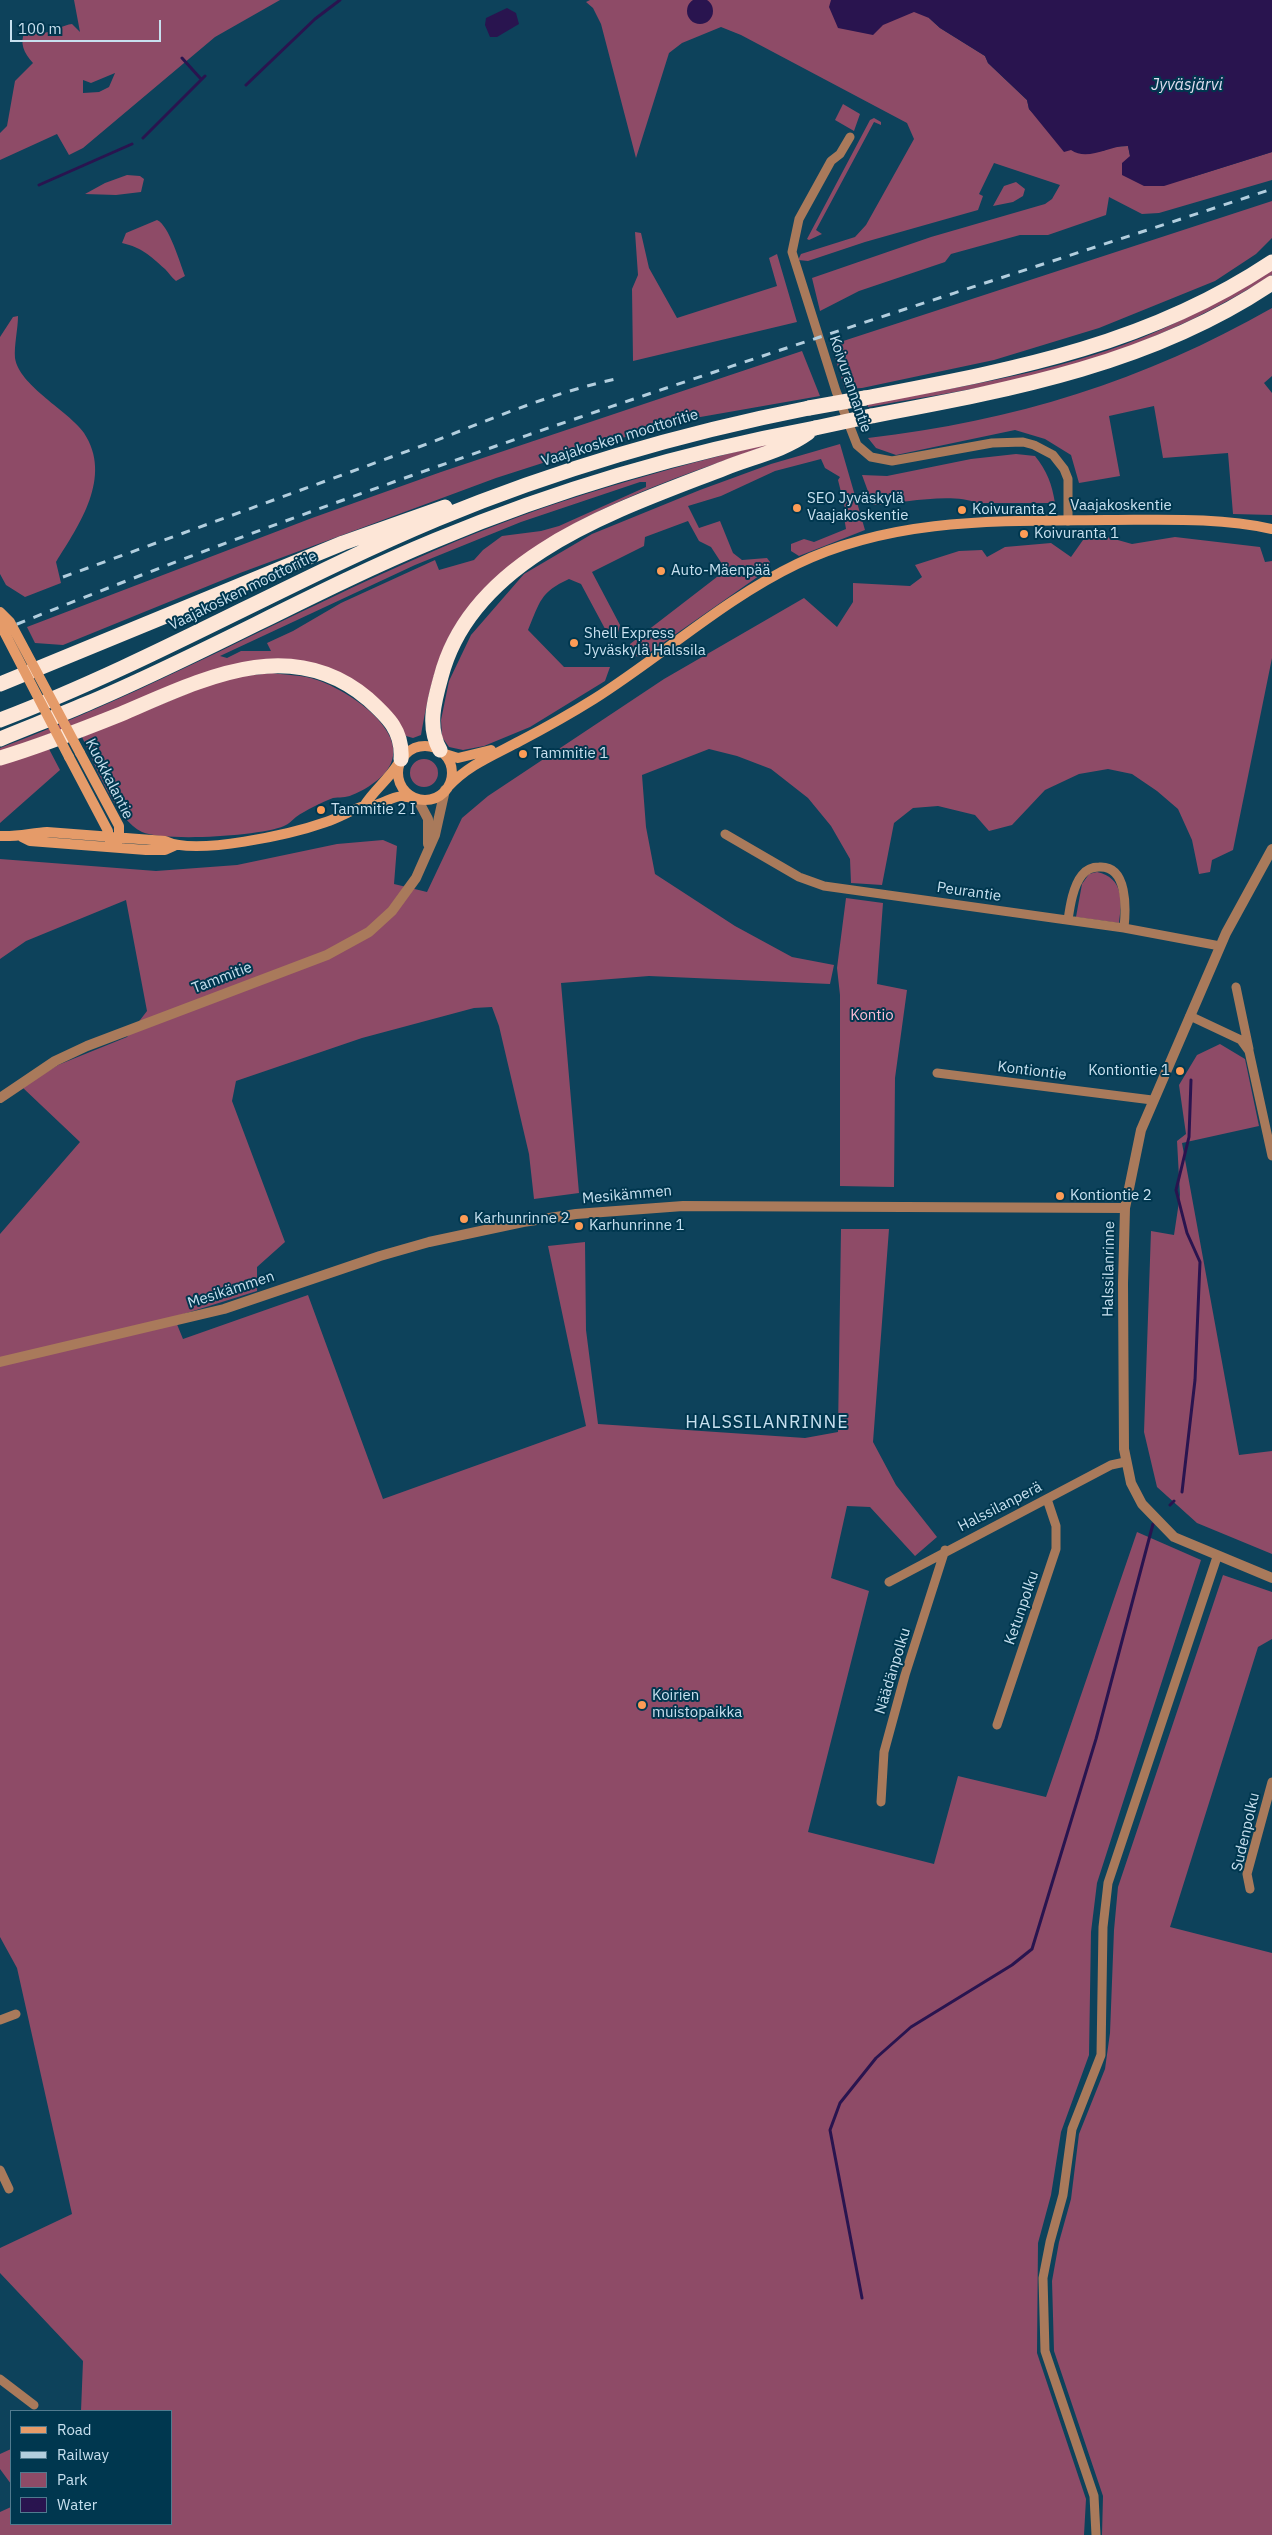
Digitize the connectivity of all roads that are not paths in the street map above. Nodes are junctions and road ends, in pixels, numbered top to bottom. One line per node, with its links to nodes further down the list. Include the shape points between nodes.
1 (850, 137): 6 (street, Koivurannantie, via 840,154 831,161 799,219 792,252 836,392 858,445 871,457 892,461 992,443 1034,445 1053,455 1064,469 1068,479)
2 (1272, 262): 5 (highway, Vaajakosken moottoritie, bridge, via 1206,301 1166,320 1081,352 988,374 740,422 652,445)
3 (1272, 283): 4 (highway, bridge, via 1192,328 1072,374)
4 (816, 428): 13 (highway, via 739,443 620,474 475,524 351,578 87,704); 15 (highway, via 775,450 607,517 526,561 500,581 463,625 444,665 432,724 434,740)
5 (484, 501): 10 (highway, via 452,505 421,514); 12 (highway, Vaajakosken moottoritie, via 398,536 113,672)
6 (1068, 521): 7 (main road, Vaajakoskentie, via 1207,521); 14 (main road, Vaajakoskentie, via 925,526 870,536 823,552 773,576 594,698)
7 (1272, 529)
8 (0, 612): 10 (main road, Kuokkalantie, bridge, via 10,622)
9 (0, 624): 10 (main road, Kuokkalantie, bridge)
10 (30, 671): 11 (highway); 24 (main road, Kuokkalantie, bridge, via 69,758 108,831); 25 (main road, Kuokkalantie, bridge, via 80,753 118,826)
11 (0, 684)
12 (0, 720)
13 (0, 738)
14 (518, 742): 15 (main road, Vaajakoskentie, via 466,757 458,758); 18 (main road, Vaajakoskentie, via 468,769)
15 (442, 752): 17 (main road, via 426,745 419,746 410,749); 18 (main road, via 453,770)
16 (0, 758): 17 (highway, via 81,730 216,675 269,665 316,671 355,688 397,731 402,746)
17 (400, 761): 19 (main road, via 397,778 400,785); 20 (main road)
18 (447, 788): 19 (main road, via 433,799); 27 (street, Tammitie, via 437,829)
19 (417, 799): 20 (main road, via 398,795); 27 (street, Tammitie, via 428,820)
20 (364, 806): 25 (main road, via 324,823 268,838 228,844 174,846 165,842)
21 (725, 834): 28 (street, Peurantie, via 799,877 824,886)
22 (0, 836): 23 (main road)
23 (22, 837): 24 (main road, via 48,832); 25 (main road, via 36,842)
24 (108, 837): 25 (main road)
25 (117, 842)
26 (1272, 849): 30 (street, Halssilanrinne)
27 (426, 855): 35 (street, Tammitie, via 416,878 392,911 356,940 313,960 87,1046 49,1065)
28 (1068, 920): 29 (street, Peurantie); 29 (street, via 1080,876 1092,868 1102,867 1114,873 1124,892)
29 (1124, 928): 30 (street, Peurantie)
30 (1220, 946): 32 (street, Halssilanrinne)
31 (1236, 987): 33 (street)
32 (1190, 1016): 33 (street, via 1241,1040); 36 (street, Halssilanrinne)
33 (1250, 1052): 37 (street)
34 (937, 1073): 36 (street, Kontiontie)
35 (0, 1098)
36 (1152, 1100): 38 (street, Halssilanrinne, via 1133,1161)
37 (1272, 1156)
38 (1125, 1208): 39 (street, Mesikämmen, via 683,1206 576,1214 429,1242 217,1312); 40 (street, Halssilanrinne)
39 (0, 1362)
40 (1125, 1462): 41 (street, Halssilanperä, via 1111,1465); 43 (street, Halssilanrinne, via 1131,1483 1154,1519 1174,1537)
41 (1046, 1500): 42 (street, Halssilanperä); 46 (street, Ketunpolku, via 1056,1526 1056,1550)
42 (945, 1550): 45 (street, Halssilanperä); 48 (street, Näädänpolku, via 884,1752)
43 (1217, 1557): 44 (street, Halssilanrinne); 56 (street, via 1108,1883 1103,1927 1101,2055 1072,2129 1063,2195 1043,2278 1045,2351 1094,2496)
44 (1272, 1578)
45 (889, 1582)
46 (997, 1725)
47 (1272, 1782): 49 (street, Sudenpolku, via 1247,1874)
48 (881, 1802)
49 (1250, 1889)
50 (16, 2014): 51 (street)
51 (0, 2020)
52 (0, 2170): 53 (street)
53 (9, 2189)
54 (0, 2379): 55 (street)
55 (34, 2405)
56 (1096, 2535)

